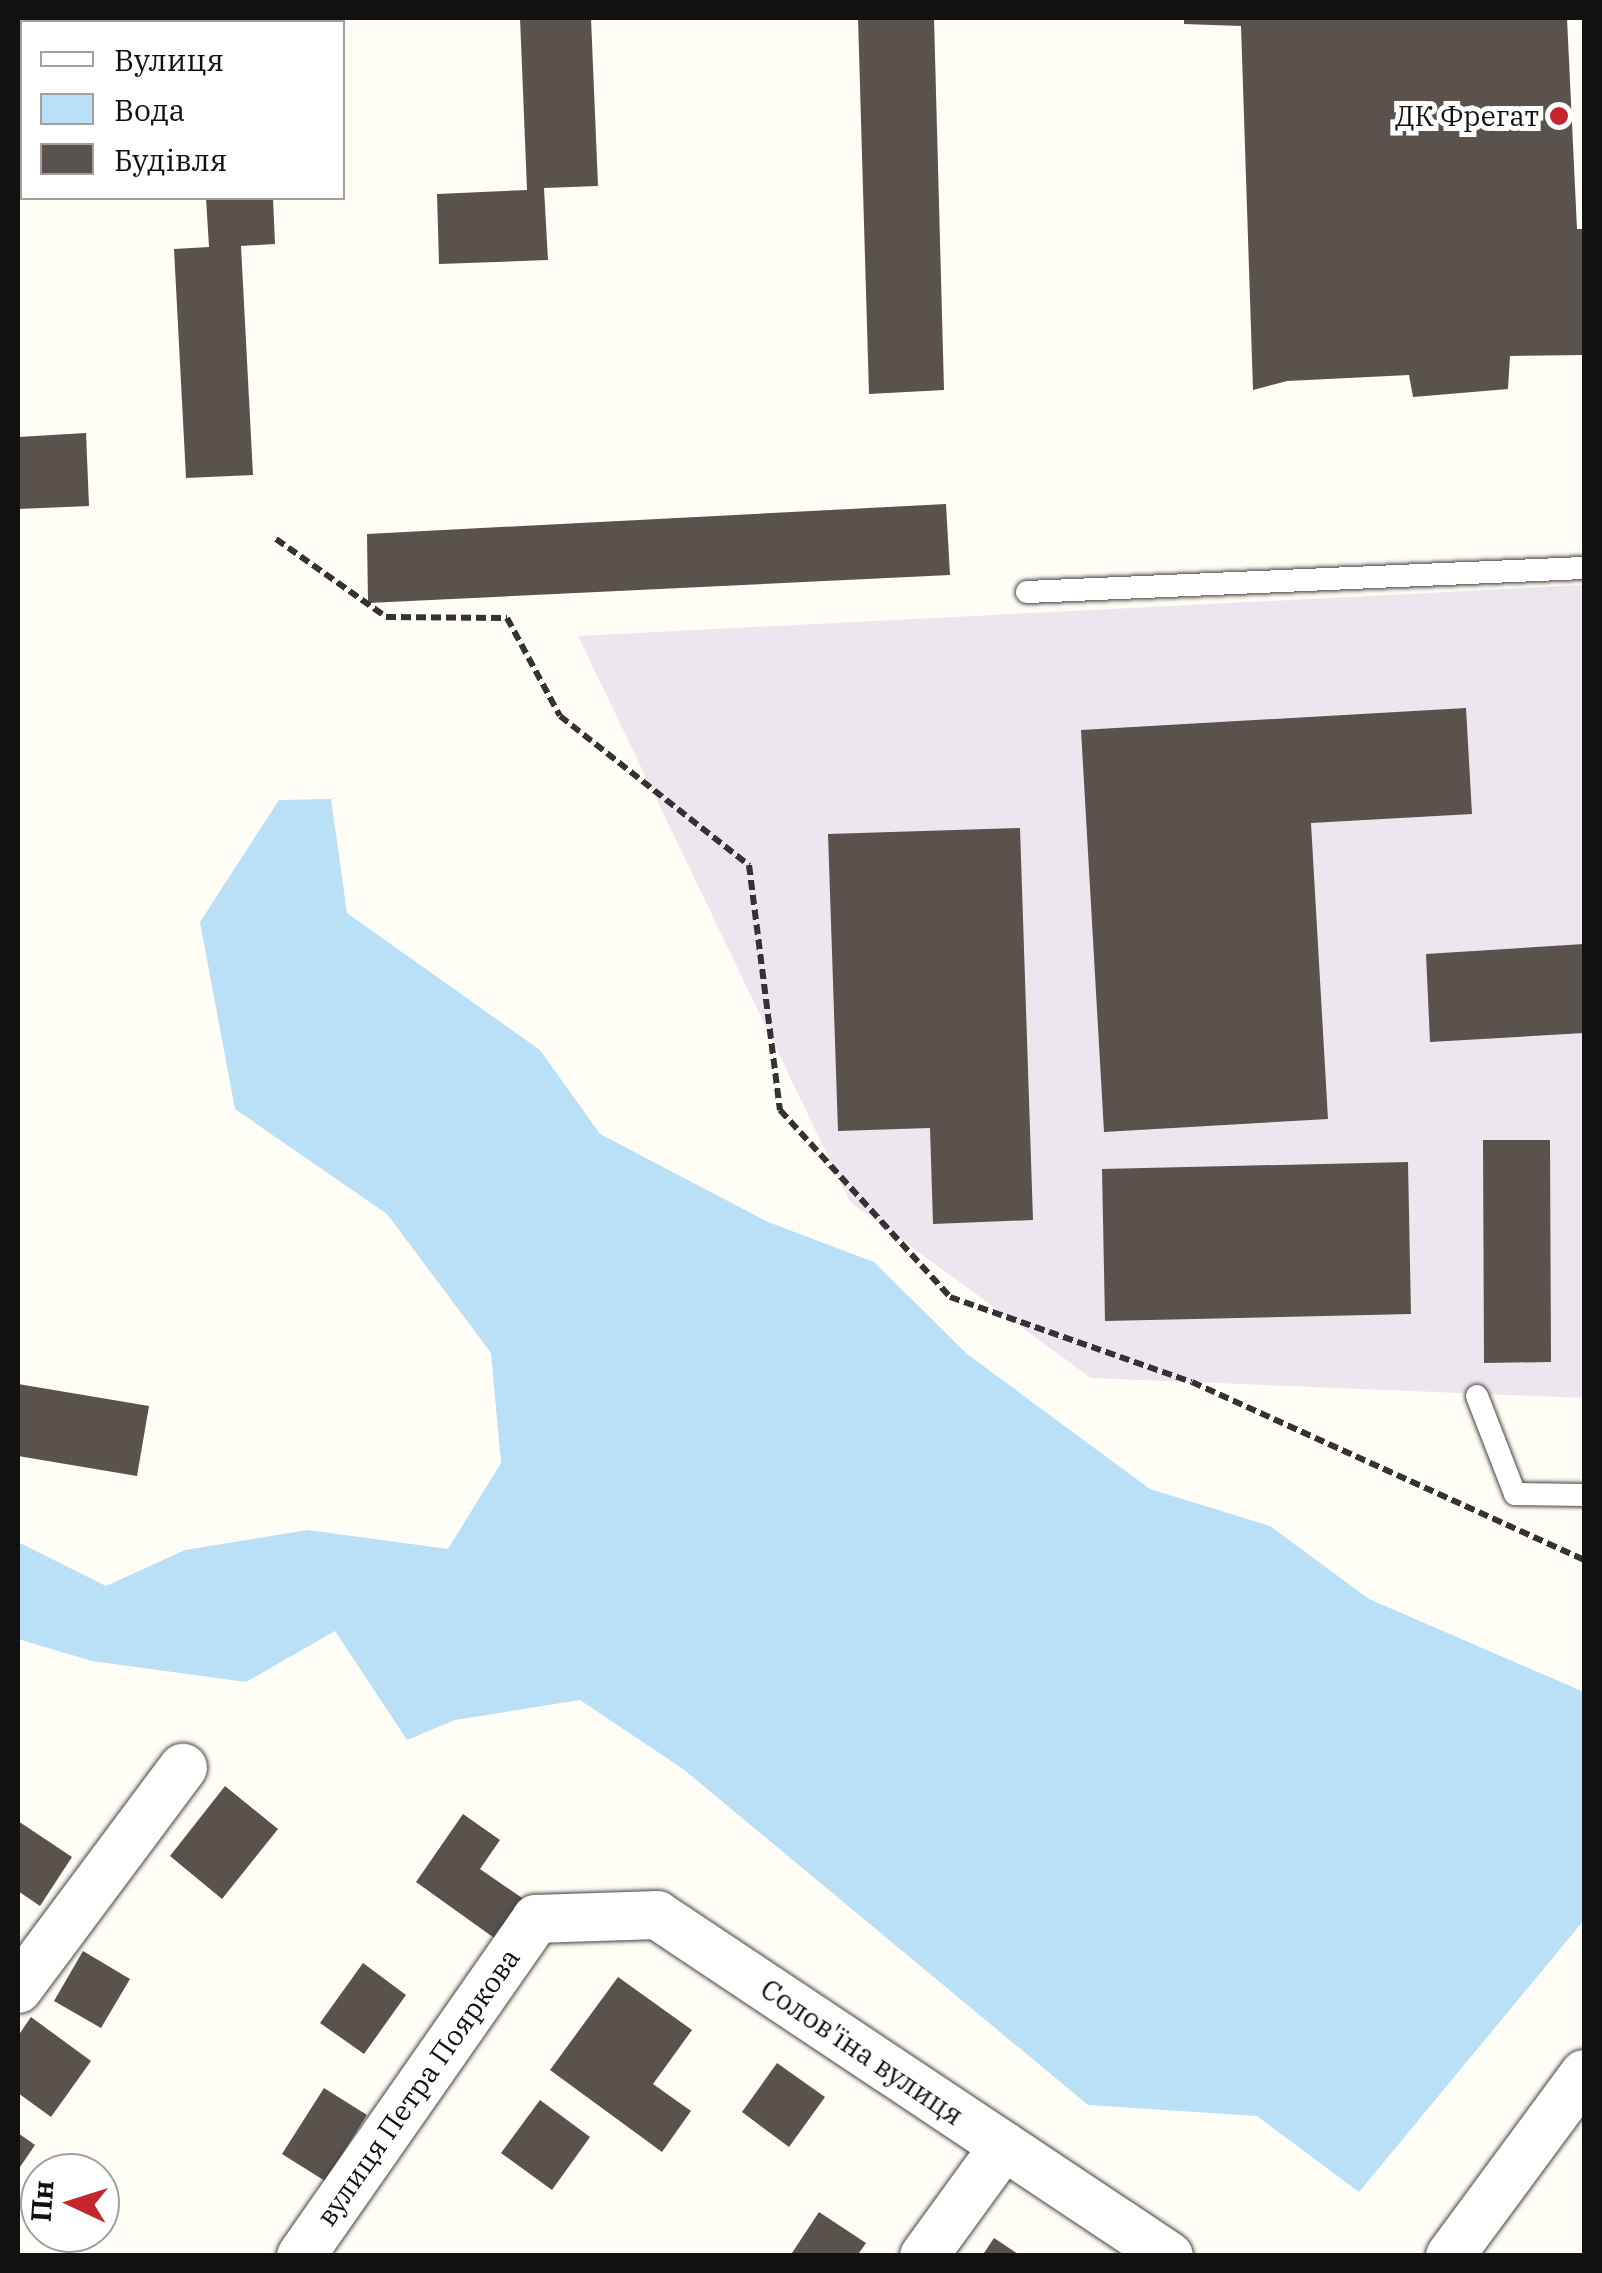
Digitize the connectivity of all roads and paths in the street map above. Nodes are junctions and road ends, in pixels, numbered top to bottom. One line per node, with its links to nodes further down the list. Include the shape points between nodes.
1 (276, 539): 6 (path, via 386,616 507,618 560,716 749,865 780,1110 950,1297 1192,1382)
2 (1584, 568): 3 (lane)
3 (1027, 592)
4 (1477, 1396): 5 (lane, via 1515,1494)
5 (1584, 1495)
6 (1584, 1560)
7 (183, 1768): 9 (street)
8 (536, 1919): 11 (street, Солов'їна вулиця, via 656,1915); 12 (street, вулиця Петра Пояркова)
9 (18, 1988)
10 (1584, 2074): 15 (street)
11 (1004, 2146): 13 (street); 14 (street, Солов'їна вулиця)
12 (301, 2256)
13 (924, 2256)
14 (1169, 2256)
15 (1450, 2256)

